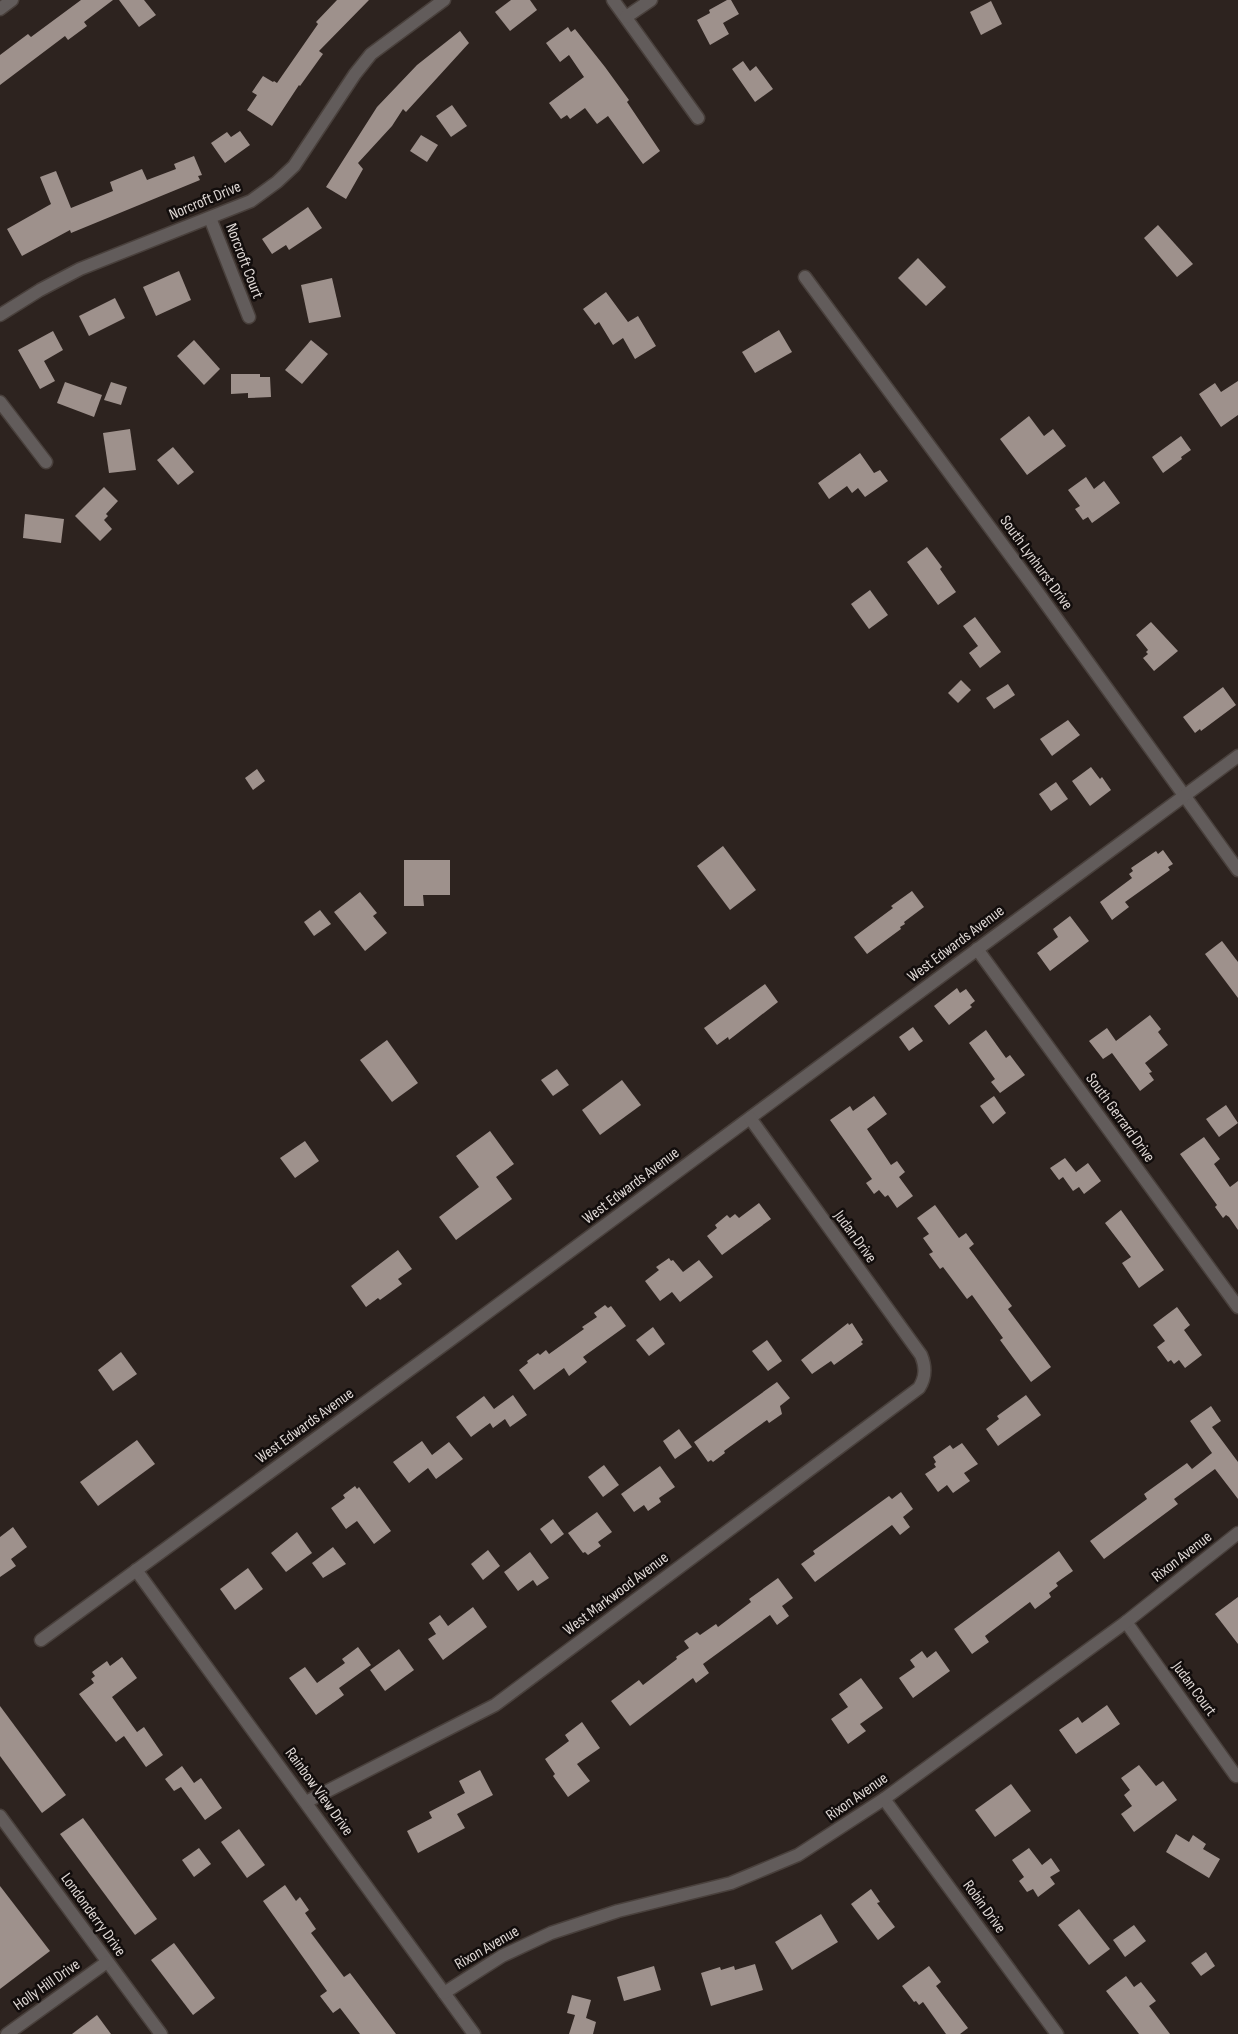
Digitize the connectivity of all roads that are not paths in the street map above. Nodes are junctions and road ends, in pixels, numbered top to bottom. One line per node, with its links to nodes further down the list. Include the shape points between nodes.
1 (12, 0): 5 (street)
2 (444, 0): 8 (street, Norcroft Drive, via 371,54 294,166 277,182 251,201)
3 (613, 0): 6 (street)
4 (651, 0): 6 (street)
5 (0, 9)
6 (626, 17): 7 (street)
7 (698, 118)
8 (210, 218): 10 (street, Norcroft Drive, via 80,269); 11 (street, Norcroft Court)
9 (805, 277): 15 (street, South Lynhurst Drive)
10 (0, 315)
11 (249, 316)
12 (0, 402): 13 (street)
13 (46, 462)
14 (1238, 756): 15 (street, West Edwards Avenue)
15 (1184, 796): 16 (street, South Lynhurst Drive); 17 (street, West Edwards Avenue)
16 (1238, 870)
17 (977, 948): 18 (street, West Edwards Avenue); 19 (street, South Gerrard Drive)
18 (750, 1118): 20 (street, Judan Drive, via 921,1355); 22 (street, West Edwards Avenue)
19 (1238, 1307)
20 (924, 1378): 27 (street, West Markwood Avenue, via 917,1391 495,1705)
21 (1238, 1533): 23 (street, Rixon Avenue)
22 (136, 1570): 24 (street, West Edwards Avenue); 27 (street, Rainbow View Drive)
23 (1126, 1622): 25 (street, Judan Court); 26 (street, Rixon Avenue)
24 (41, 1640)
25 (1236, 1776)
26 (884, 1798): 30 (street, Rixon Avenue, via 820,1843 777,1866 731,1883 580,1922 502,1956); 34 (street, Robin Drive)
27 (306, 1802): 30 (street, Rainbow View Drive)
28 (0, 1816): 29 (street, Londonderry Drive)
29 (107, 1962): 31 (street, Holly Hill Drive); 32 (street, Londonderry Drive)
30 (444, 1993): 33 (street, Rainbow View Drive)
31 (6, 2034)
32 (161, 2034)
33 (474, 2034)
34 (1057, 2034)

